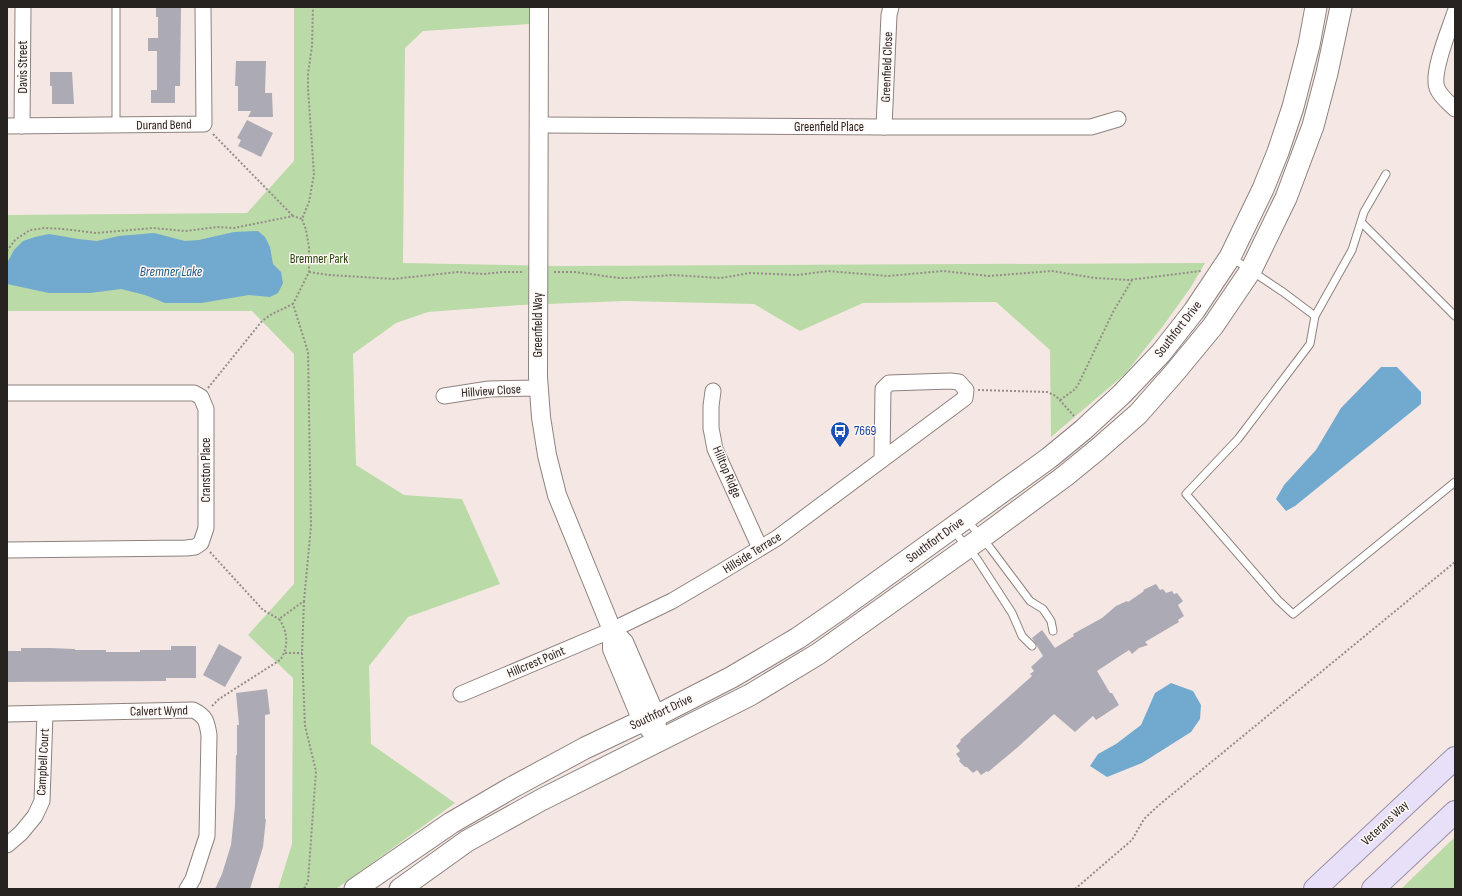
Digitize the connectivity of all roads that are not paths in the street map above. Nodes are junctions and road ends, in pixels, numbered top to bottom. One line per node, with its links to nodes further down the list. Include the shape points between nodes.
1 (23, 7): 14 (street, Davis Street)
2 (116, 7): 11 (lane)
3 (203, 7): 11 (street, Durand Bend, via 204,124)
4 (540, 7): 12 (street, Greenfield Way)
5 (891, 7): 15 (street, Greenfield Close)
6 (1316, 7): 18 (main road, Southfort Drive, via 1294,108 1264,189)
7 (1341, 7): 19 (main road, Southfort Drive, via 1313,126 1286,198)
8 (1455, 12): 9 (street, via 1436,70 1437,88)
9 (1455, 109)
10 (1118, 118): 15 (street, Greenfield Place, via 1091,127)
11 (116, 125): 14 (street, Durand Bend)
12 (540, 125): 15 (street, Greenfield Place); 22 (street, Greenfield Way)
13 (7, 126): 14 (street, Durand Bend)
14 (22, 126)
15 (884, 128)
16 (1386, 174): 17 (lane, via 1364,212)
17 (1362, 223): 20 (lane, via 1352,250); 21 (lane)
18 (1230, 257): 19 (lane); 28 (main road, Southfort Drive, via 1194,311 1122,394 1049,458)
19 (1250, 270): 20 (lane); 29 (main road, Southfort Drive, via 1213,326 1138,414 1065,476)
20 (1315, 316): 27 (lane, via 1310,344 1238,439 1186,494 1293,614)
21 (1455, 316)
22 (539, 388): 25 (street, Hillview Close, via 488,389); 32 (street, Greenfield Way, via 547,455 557,495)
23 (713, 391): 30 (street, Hilltop Ridge, via 711,428 715,449)
24 (7, 393): 31 (street, Cranston Place, via 194,393 201,397 206,409 206,528 202,543 186,548)
25 (444, 396)
26 (882, 459): 26 (street, Hillside Terrace, via 883,389 889,383 959,382 966,390 965,398); 30 (street, Hillside Terrace)
27 (1455, 482)
28 (958, 523): 29 (lane); 29 (lane); 38 (main road, Southfort Drive, via 798,638 732,677)
29 (975, 542): 33 (lane, via 1030,601 1043,609 1051,621); 34 (lane, via 1022,636); 39 (main road, Southfort Drive, via 818,654 750,695)
30 (760, 548): 32 (street, Hillside Terrace, via 672,601)
31 (7, 550)
32 (612, 630): 35 (street, Hillcrest Point); 38 (street, Greenfield Way, via 624,642)
33 (1053, 631)
34 (1032, 646)
35 (461, 694)
36 (7, 714): 37 (street, Calvert Wynd)
37 (45, 714): 42 (street, Campbell Court, via 42,800 35,816); 43 (street, Calvert Wynd, via 193,710 202,715 206,720 209,735 207,836)
38 (649, 719): 39 (street, Greenfield Way); 44 (main road, Southfort Drive, via 585,748 511,788 451,823)
39 (658, 741): 45 (main road, Southfort Drive, via 541,800 467,842)
40 (1455, 758): 46 (main road, Veterans Way)
41 (1455, 812): 47 (main road)
42 (7, 845)
43 (187, 889)
44 (355, 889)
45 (400, 889)
46 (1315, 889)
47 (1373, 889)

